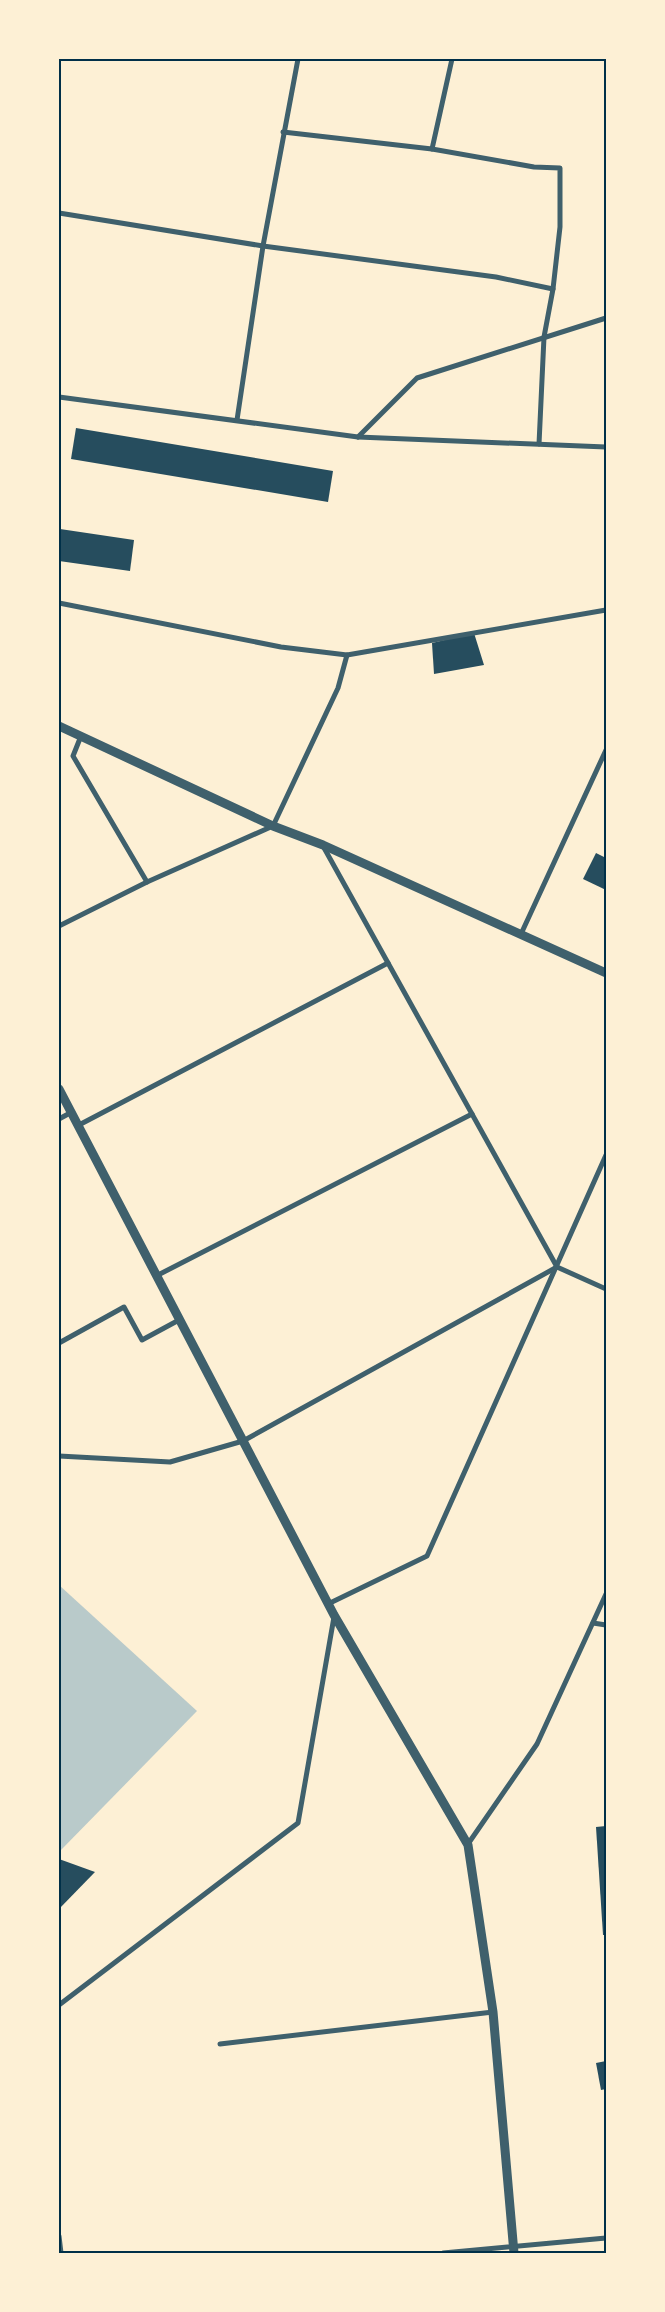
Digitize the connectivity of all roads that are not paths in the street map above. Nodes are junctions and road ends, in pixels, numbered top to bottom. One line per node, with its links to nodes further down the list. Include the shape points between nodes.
1 (298, 59): 3 (street)
2 (452, 59): 4 (street)
3 (284, 132): 4 (street); 6 (street)
4 (432, 149): 7 (street, via 534,167 560,168 560,227)
5 (59, 213): 6 (street)
6 (264, 246): 7 (street, via 496,277); 11 (street)
7 (553, 289): 9 (street)
8 (606, 318): 9 (street)
9 (544, 337): 12 (street, via 417,378); 13 (street)
10 (59, 397): 11 (street)
11 (236, 420): 12 (street)
12 (358, 437): 13 (street)
13 (540, 444): 14 (street)
14 (606, 447)
15 (59, 603): 17 (street, via 281,647)
16 (606, 610): 17 (street)
17 (347, 655): 21 (street, via 338,688)
18 (59, 726): 19 (street)
19 (81, 736): 21 (street); 23 (street, via 73,756)
20 (606, 750): 25 (street)
21 (273, 826): 22 (street); 23 (street)
22 (323, 845): 25 (street); 26 (street)
23 (147, 882): 24 (street)
24 (59, 926)
25 (520, 934): 27 (street)
26 (388, 963): 30 (street); 32 (street)
27 (606, 973)
28 (59, 1089): 29 (street)
29 (70, 1113): 31 (street); 32 (street)
30 (472, 1114): 34 (street); 35 (street)
31 (59, 1119)
32 (77, 1126): 35 (street)
33 (606, 1154): 34 (street)
34 (557, 1267): 36 (street); 39 (street); 42 (street, via 427,1556)
35 (156, 1276): 37 (street)
36 (606, 1289)
37 (179, 1320): 38 (street, via 142,1340 124,1307); 39 (street)
38 (59, 1343)
39 (243, 1441): 40 (street, via 170,1462); 42 (street)
40 (59, 1456)
41 (606, 1594): 44 (street)
42 (330, 1603): 43 (street)
43 (334, 1615): 46 (street); 47 (street, via 298,1823)
44 (593, 1622): 45 (street); 46 (street, via 537,1744)
45 (606, 1625)
46 (468, 1845): 48 (street)
47 (59, 2005)
48 (493, 2012): 49 (street); 52 (street)
49 (220, 2044)
50 (59, 2236): 53 (street)
51 (606, 2238): 52 (street)
52 (513, 2250): 54 (street)
53 (61, 2253)
54 (443, 2253)

